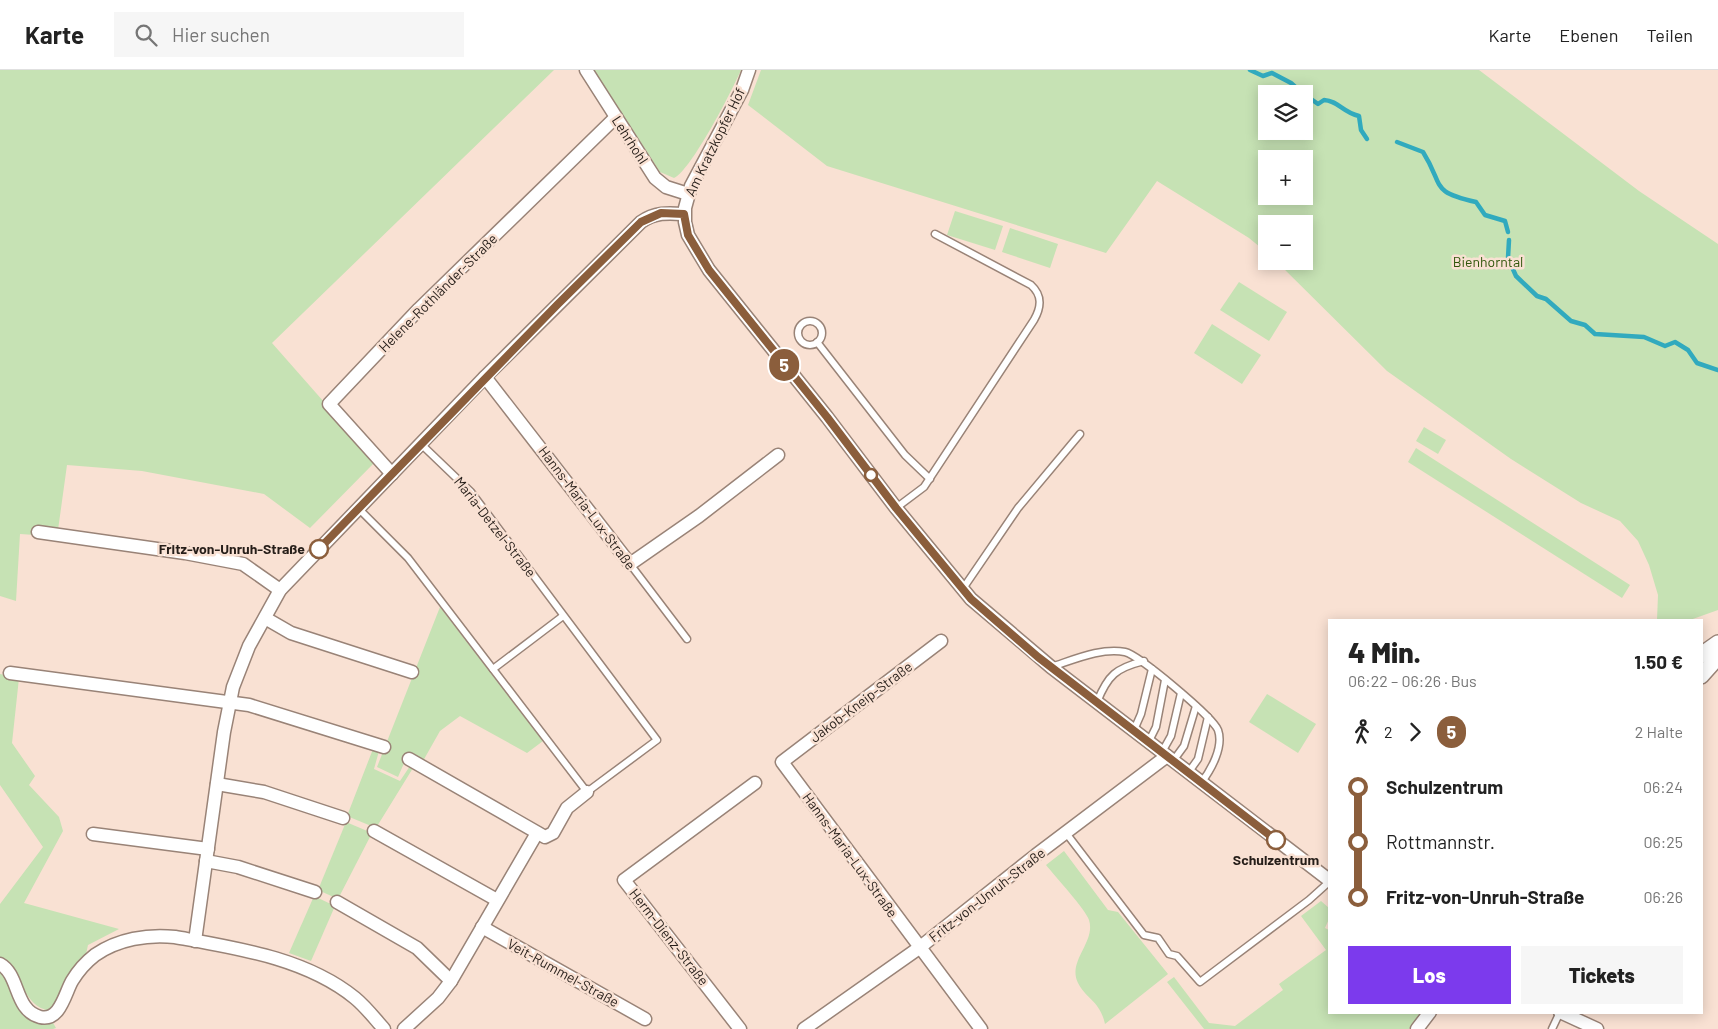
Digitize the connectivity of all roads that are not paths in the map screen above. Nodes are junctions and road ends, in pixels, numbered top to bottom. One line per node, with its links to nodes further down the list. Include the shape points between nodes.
1 (586, 70): 3 (street, Lehrhohl)
2 (749, 70): 4 (street, Am Kratzkopfer Hof, via 742,90)
3 (616, 117): 4 (street, Lehrhohl, via 660,184); 12 (street, Helene-Rothländer-Straße, via 419,309 329,404)
4 (688, 194): 5 (street, Am Kratzkopfer Hof)
5 (684, 214): 8 (street, via 661,213 641,222); 15 (street, via 688,235 709,270)
6 (935, 234): 13 (lane, via 1031,285 1038,291 1040,305 1034,320)
7 (817, 342): 13 (lane, via 904,455)
8 (485, 378): 10 (street); 17 (street, Hanns-Maria-Lux-Straße)
9 (1080, 434): 19 (lane, via 1018,508)
10 (422, 445): 12 (street); 20 (lane, Maria-Detzel-Straße, via 471,492)
11 (778, 455): 17 (street)
12 (392, 474): 14 (street)
13 (930, 478): 15 (lane, via 920,492)
14 (358, 508): 18 (street); 30 (lane, via 408,558)
15 (896, 508): 19 (street)
16 (38, 532): 18 (street, via 243,564)
17 (630, 564): 22 (lane, Hanns-Maria-Lux-Straße)
18 (280, 590): 21 (street)
19 (962, 590): 28 (street)
20 (563, 616): 30 (lane); 50 (lane, Maria-Detzel-Straße, via 657,740)
21 (265, 618): 31 (street, via 291,633); 37 (street, via 243,658)
22 (687, 639)
23 (941, 642): 45 (street, Jakob-Kneip-Straße)
24 (1718, 643): 25 (street)
25 (1703, 654)
26 (1718, 657): 33 (street)
27 (1144, 661): 28 (lane, via 1132,654 1113,651); 29 (lane); 36 (lane, via 1113,673)
28 (1051, 667): 36 (street)
29 (1152, 668): 34 (lane); 40 (lane)
30 (493, 669): 50 (lane)
31 (412, 672)
32 (10, 673): 37 (street)
33 (1703, 674)
34 (1165, 680): 35 (lane); 41 (lane, via 1156,727)
35 (1181, 693): 38 (lane); 43 (lane)
36 (1098, 702): 40 (street)
37 (230, 703): 42 (street, via 271,711); 49 (street)
38 (1196, 706): 39 (lane); 43 (lane, via 1184,746)
39 (1208, 716): 46 (lane, via 1198,759); 48 (lane, via 1219,736 1214,763)
40 (1134, 730): 41 (street)
41 (1149, 742): 43 (street)
42 (384, 747)
43 (1168, 756): 46 (street); 54 (street, Fritz-von-Unruh-Straße)
44 (409, 759): 53 (street)
45 (782, 762): 64 (street, Hanns-Maria-Lux-Straße)
46 (1188, 773): 48 (street)
47 (755, 783): 73 (street, Herm-Dienz-Straße, via 624,880)
48 (1202, 783): 57 (street)
49 (217, 784): 51 (street, via 264,792); 56 (street)
50 (587, 792): 53 (street, via 567,808 550,837)
51 (343, 818)
52 (374, 831): 60 (street)
53 (537, 833): 60 (street)
54 (1066, 833): 58 (lane, via 1144,935 1158,938 1169,954 1178,956 1200,982 1309,900); 64 (street, Fritz-von-Unruh-Straße)
55 (93, 834): 56 (street)
56 (207, 855): 59 (street); 63 (street)
57 (1328, 880)
58 (1328, 882)
59 (315, 892)
60 (498, 900): 62 (street)
61 (337, 902): 66 (street, via 417,948)
62 (482, 927): 66 (street); 70 (street, Veit-Rummel-Straße)
63 (194, 941): 65 (street, via 148,937 101,952 83,966 60,1008 46,1017 28,1010 9,971); 71 (street, via 305,968 356,998)
64 (919, 948): 74 (street, Fritz-von-Unruh-Straße); 75 (street, Hanns-Maria-Lux-Straße)
65 (0, 964)
66 (451, 981): 72 (street, via 434,1002)
67 (1429, 1014): 76 (street)
68 (1559, 1014): 77 (lane)
69 (1564, 1014): 78 (street)
70 (644, 1019)
71 (384, 1029)
72 (404, 1029)
73 (740, 1029)
74 (804, 1029)
75 (981, 1029)
76 (1418, 1029)
77 (1552, 1029)
78 (1597, 1029)

